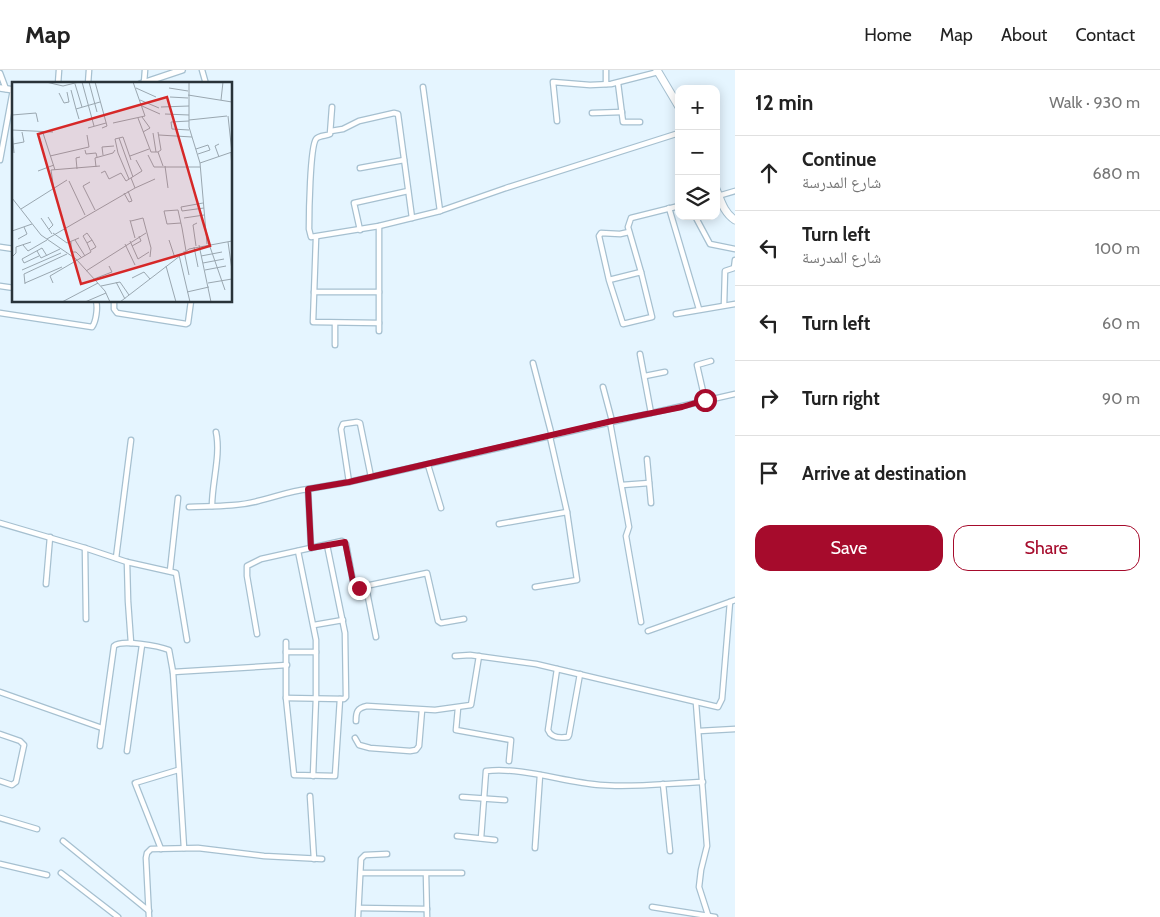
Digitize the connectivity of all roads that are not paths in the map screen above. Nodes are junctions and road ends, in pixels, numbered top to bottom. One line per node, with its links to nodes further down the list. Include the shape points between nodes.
1 (182, 70): 4 (street)
2 (606, 70): 7 (street)
3 (657, 71): 8 (street); 12 (main road)
4 (174, 72): 6 (street)
5 (0, 73): 10 (street)
6 (145, 82)
7 (606, 84): 8 (street); 16 (street, via 553,82)
8 (618, 84): 14 (street)
9 (423, 87): 29 (street)
10 (3, 88)
11 (12, 95): 20 (street)
12 (675, 101)
13 (332, 107): 18 (street)
14 (622, 112): 15 (street); 17 (street, via 623,122)
15 (592, 113)
16 (557, 120)
17 (640, 122)
18 (331, 130): 21 (street, via 397,112); 36 (street, via 328,136 316,139 313,152 309,229 310,236)
19 (675, 134): 29 (street)
20 (0, 160)
21 (404, 160): 22 (street); 23 (street)
22 (360, 168)
23 (408, 191): 30 (street); 34 (street, via 355,202)
24 (735, 191): 25 (street)
25 (720, 194)
26 (720, 199): 32 (main road)
27 (675, 207): 28 (street)
28 (669, 208): 35 (street, via 630,218); 48 (street)
29 (440, 211): 30 (street)
30 (412, 218): 33 (street)
31 (697, 220): 37 (street, via 710,244)
32 (735, 220)
33 (379, 226): 34 (street); 42 (street)
34 (360, 230): 36 (street)
35 (629, 232): 39 (street); 40 (street, via 601,233 599,236)
36 (316, 238): 41 (street)
37 (735, 249)
38 (735, 260): 47 (street, via 734,268 725,272)
39 (641, 272): 40 (street); 40 (street, via 652,317 623,324)
40 (609, 280)
41 (314, 292): 42 (street); 51 (street, via 312,321)
42 (379, 292): 52 (street)
43 (96, 302): 49 (street, via 92,327)
44 (114, 302): 45 (street, via 117,313 186,324)
45 (190, 302)
46 (735, 304): 47 (street)
47 (724, 305): 48 (street)
48 (699, 309): 50 (street)
49 (0, 313)
50 (676, 314)
51 (335, 323): 52 (street); 54 (street)
52 (379, 323): 53 (street)
53 (379, 331)
54 (335, 346)
55 (640, 354): 59 (street)
56 (711, 361): 62 (street, via 697,365)
57 (533, 363): 66 (street)
58 (665, 372): 59 (street)
59 (645, 376): 63 (street)
60 (604, 386): 64 (street)
61 (735, 394): 62 (street)
62 (705, 400): 63 (street)
63 (652, 413): 64 (street)
64 (611, 422): 66 (street); 73 (street)
65 (216, 432): 77 (street)
66 (551, 436): 69 (street); 80 (street)
67 (131, 440): 88 (street)
68 (647, 459): 72 (street)
69 (428, 464): 70 (street); 79 (street)
70 (371, 477): 71 (street); 71 (street, via 360,423 343,424 341,429)
71 (349, 482): 74 (street)
72 (649, 483): 73 (street); 76 (street)
73 (622, 485): 98 (street, via 629,527 626,536)
74 (308, 489): 77 (street, via 249,503); 86 (street)
75 (178, 498): 90 (street)
76 (651, 503)
77 (212, 506): 78 (street)
78 (188, 507)
79 (441, 508)
80 (567, 512): 82 (street); 93 (street, via 577,580)
81 (0, 523): 83 (street)
82 (499, 524)
83 (50, 538): 85 (street); 91 (street)
84 (327, 545): 86 (street); 92 (street, via 345,542 354,587); 97 (street)
85 (85, 548): 88 (street); 96 (street)
86 (311, 548): 87 (street)
87 (298, 551): 99 (street); 101 (street, via 260,559 247,566)
88 (116, 558): 89 (street)
89 (127, 562): 90 (street); 105 (street)
90 (170, 571): 103 (street, via 178,576)
91 (46, 584)
92 (366, 586): 95 (street, via 427,573 438,621); 102 (street)
93 (535, 587)
94 (733, 601): 100 (street); 119 (street, via 722,702 718,707)
95 (464, 619)
96 (86, 620)
97 (343, 620): 99 (street); 118 (street, via 346,694 344,699)
98 (641, 622)
99 (314, 625): 108 (street)
100 (648, 631)
101 (257, 634)
102 (376, 637)
103 (187, 640)
104 (286, 642): 107 (street)
105 (131, 643): 106 (street); 123 (street, via 114,646)
106 (142, 646): 113 (street, via 169,650); 129 (street)
107 (286, 652): 108 (street); 111 (street)
108 (316, 652): 117 (street)
109 (455, 656): 110 (street)
110 (479, 656): 112 (street); 120 (street, via 472,703)
111 (286, 665): 113 (street); 116 (street)
112 (557, 669): 114 (street); 114 (street, via 548,730 552,735 569,735)
113 (173, 672): 131 (street)
114 (580, 674): 119 (street)
115 (0, 692): 123 (street)
116 (286, 698): 117 (street); 133 (street, via 293,772 297,776)
117 (316, 698): 118 (street); 133 (street)
118 (340, 699): 133 (street, via 336,774 333,777)
119 (696, 702): 125 (street)
120 (458, 708): 121 (street); 130 (street, via 458,732 511,740)
121 (422, 710): 122 (street, via 367,706 356,711); 127 (street, via 416,750 370,748 359,745)
122 (356, 721)
123 (102, 728): 128 (street)
124 (735, 729): 125 (street)
125 (699, 731): 135 (street)
126 (0, 734): 134 (street, via 24,745 16,782 12,785)
127 (355, 738)
128 (100, 746)
129 (127, 751)
130 (509, 761)
131 (178, 770): 147 (street); 149 (street, via 134,783)
132 (540, 775): 136 (street, via 600,785); 139 (street, via 486,771); 148 (street)
133 (313, 776)
134 (0, 781)
135 (703, 782): 136 (street); 164 (street, via 707,846 699,887)
136 (663, 784): 150 (street)
137 (310, 796): 152 (street)
138 (462, 797): 139 (street)
139 (483, 798): 140 (street); 144 (street)
140 (505, 800)
141 (0, 818): 142 (street)
142 (37, 830)
143 (457, 836): 144 (street)
144 (481, 838): 145 (street)
145 (495, 840)
146 (63, 841): 163 (street)
147 (184, 848): 149 (street); 152 (street)
148 (535, 848)
149 (161, 849): 163 (street, via 151,849 146,858)
150 (670, 851)
151 (387, 854): 156 (street, via 363,856)
152 (314, 859): 153 (street)
153 (322, 860)
154 (0, 864): 159 (street)
155 (61, 873): 165 (street)
156 (361, 873): 158 (street); 161 (street)
157 (462, 873): 158 (street)
158 (426, 874): 162 (street)
159 (47, 875)
160 (652, 907): 164 (street)
161 (359, 908): 162 (street); 166 (street)
162 (427, 909): 167 (street)
163 (149, 914)
164 (708, 915): 168 (street)
165 (118, 917)
166 (358, 917)
167 (427, 917)
168 (715, 917)

